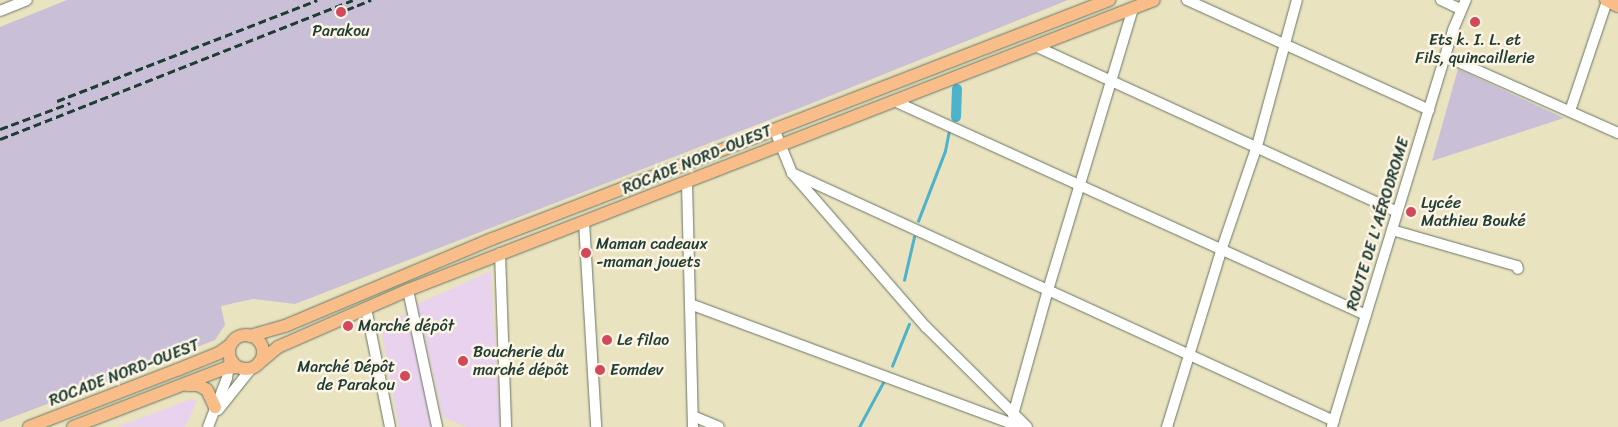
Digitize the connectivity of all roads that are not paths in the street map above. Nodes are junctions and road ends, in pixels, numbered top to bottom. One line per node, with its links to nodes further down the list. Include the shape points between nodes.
1 (27, 0): 11 (street)
2 (1109, 0): 20 (main road, ROCADE NORD-OUEST)
3 (1154, 0): 10 (main road, ROCADE NORD-OUEST)
4 (1187, 0): 13 (street)
5 (1297, 0): 13 (street)
6 (1441, 0): 9 (street)
7 (1466, 0): 12 (street, ROUTE DE L'AÉRODROME)
8 (1610, 2): 19 (street)
9 (1456, 3): 12 (street, ROUTE DE L'AÉRODROME)
10 (1134, 8): 14 (main road, ROCADE NORD-OUEST); 16 (street)
11 (0, 10)
12 (1453, 30): 15 (street, ROUTE DE L'AÉRODROME)
13 (1287, 44): 18 (street); 23 (street)
14 (1035, 46): 16 (street); 17 (main road, ROCADE NORD-OUEST)
15 (1445, 56): 18 (street, ROUTE DE L'AÉRODROME); 19 (street)
16 (1111, 81): 23 (street); 26 (street)
17 (894, 101): 22 (main road, ROCADE NORD-OUEST); 26 (street)
18 (1429, 110): 27 (street, ROUTE DE L'AÉRODROME)
19 (1570, 111): 21 (street)
20 (774, 131): 22 (street); 38 (main road, ROCADE NORD-OUEST, via 492,239 285,326)
21 (1618, 132)
22 (780, 145): 24 (street); 25 (main road, ROCADE NORD-OUEST)
23 (1257, 146): 27 (street); 30 (street)
24 (792, 173): 34 (street); 46 (street, via 902,301)
25 (687, 183): 28 (main road, ROCADE NORD-OUEST); 35 (street)
26 (1080, 185): 30 (street); 34 (street)
27 (1397, 212): 29 (street, ROUTE DE L'AÉRODROME)
28 (584, 222): 31 (main road, ROCADE NORD-OUEST); 54 (street)
29 (1392, 230): 32 (street, via 1517,266); 37 (street, ROUTE DE L'AÉRODROME)
30 (1222, 248): 37 (street); 40 (street)
31 (500, 253): 33 (main road, ROCADE NORD-OUEST); 53 (street)
32 (1518, 269)
33 (408, 290): 36 (main road, ROCADE NORD-OUEST); 52 (street)
34 (1048, 290): 40 (street); 46 (street)
35 (690, 304): 45 (street); 57 (street)
36 (366, 308): 42 (main road, ROCADE NORD-OUEST, via 278,347); 51 (street)
37 (1366, 315): 47 (street, ROUTE DE L'AÉRODROME)
38 (250, 336): 39 (main road, via 240,336); 42 (main road, via 261,345 263,354)
39 (230, 345): 41 (main road); 48 (main road, ROCADE NORD-OUEST, via 200,361)
40 (1191, 354): 47 (street); 59 (street)
41 (232, 365): 42 (main road); 43 (main road, ROCADE NORD-OUEST); 44 (street)
42 (255, 366): 44 (street)
43 (182, 385): 44 (main road, via 203,387 211,394); 49 (main road, ROCADE NORD-OUEST)
44 (214, 412): 50 (street)
45 (693, 416): 55 (street); 56 (street)
46 (1013, 416): 58 (street)
47 (1333, 424)
48 (29, 427)
49 (74, 427)
50 (208, 427)
51 (390, 427)
52 (437, 427)
53 (506, 427)
54 (596, 427)
55 (693, 427)
56 (719, 427)
57 (1020, 427)
58 (1027, 427)
59 (1168, 427)

